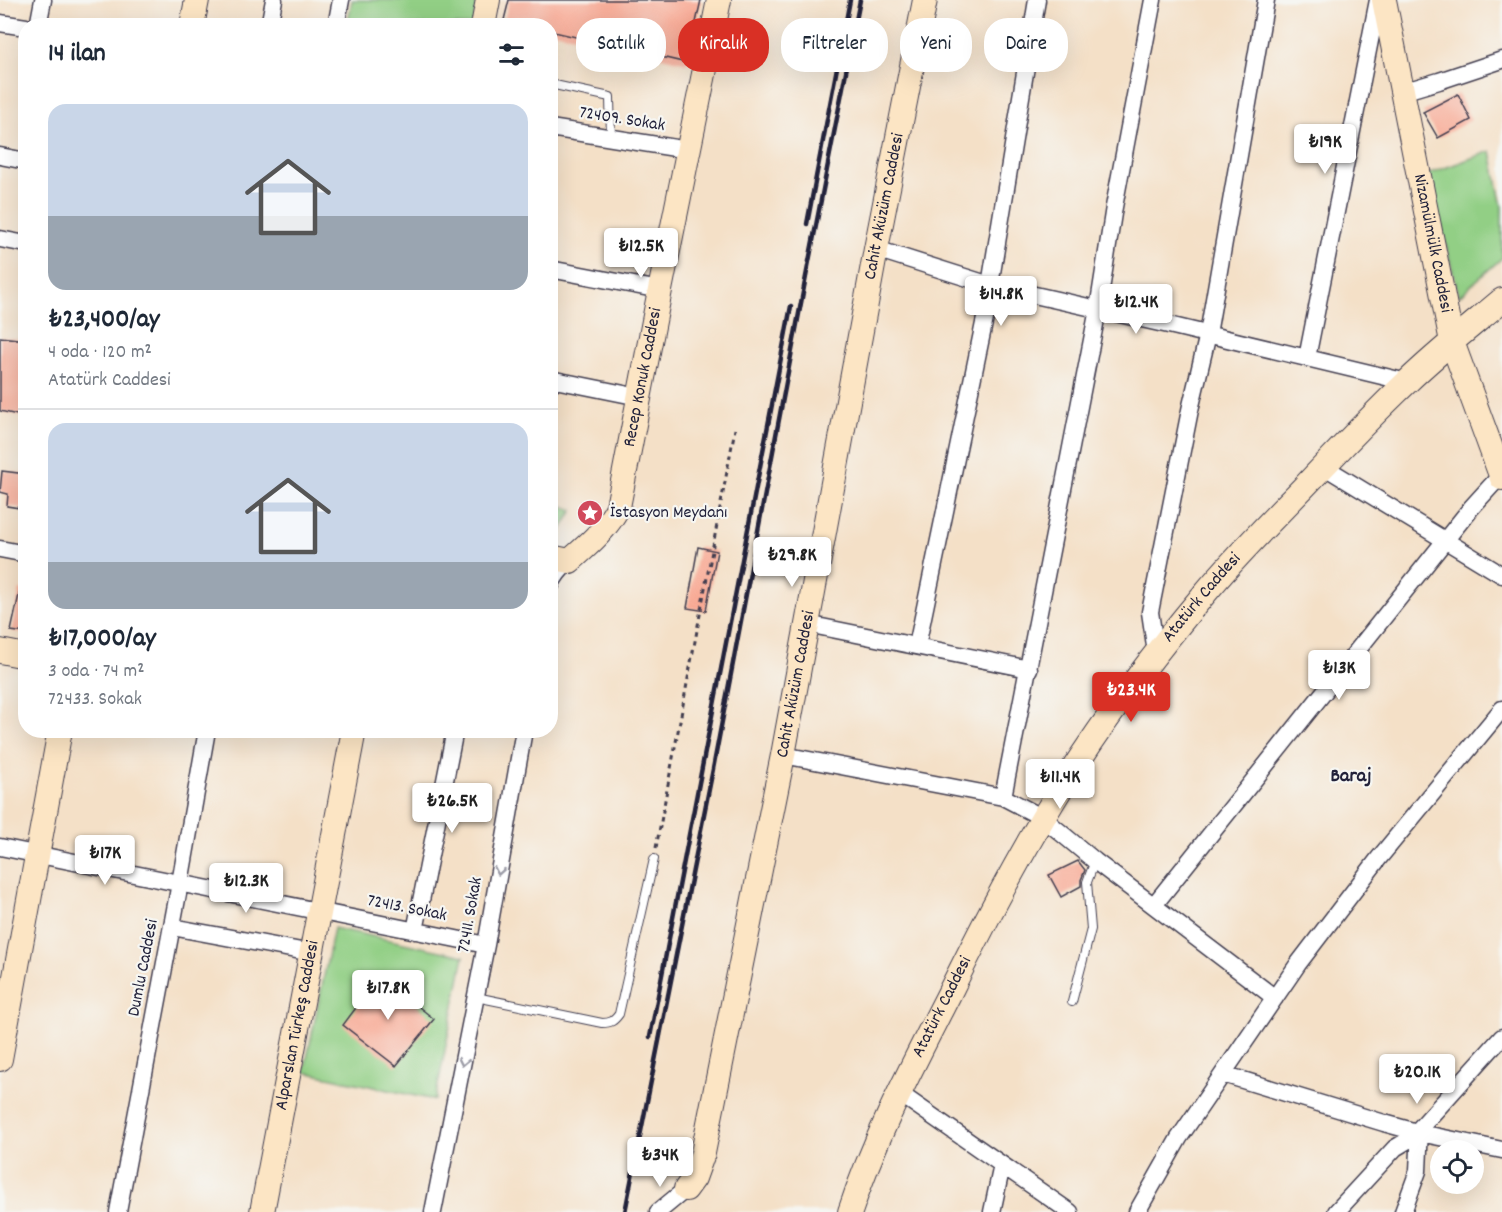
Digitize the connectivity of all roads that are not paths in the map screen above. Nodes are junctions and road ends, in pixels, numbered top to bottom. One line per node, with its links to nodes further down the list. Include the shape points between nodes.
1 (43, 0): 13 (street)
2 (197, 0): 14 (street)
3 (274, 0): 15 (street)
4 (341, 0): 16 (street)
5 (488, 0): 17 (street)
6 (719, 0): 25 (street, Recep Konuk Caddesi)
7 (925, 0): 30 (street, Cahit Aküzüm Caddesi)
8 (1038, 0): 32 (street)
9 (1153, 0): 35 (street)
10 (1266, 0): 36 (street)
11 (1378, 0): 38 (street)
12 (1384, 0): 22 (street, Nizamülmülk Caddesi)
13 (40, 18)
14 (194, 18)
15 (271, 18)
16 (338, 18)
17 (485, 18)
18 (0, 22): 19 (street)
19 (18, 25)
20 (1502, 60): 22 (street)
21 (558, 86): 24 (lane, via 610,97)
22 (1402, 92): 37 (street, Nizamülmülk Caddesi)
23 (558, 129): 24 (street, 72409. Sokak)
24 (611, 138): 25 (street, 72409. Sokak)
25 (688, 150): 33 (street, Recep Konuk Caddesi)
26 (0, 156): 27 (street)
27 (18, 159)
28 (0, 239): 29 (street)
29 (18, 242)
30 (876, 249): 32 (street); 49 (street, Cahit Aküzüm Caddesi)
31 (558, 271): 33 (street)
32 (990, 285): 35 (street); 50 (street)
33 (660, 290): 41 (street, Recep Konuk Caddesi)
34 (1502, 300): 37 (street, Atatürk Caddesi)
35 (1098, 309): 36 (street); 54 (street)
36 (1208, 334): 38 (street); 52 (street, via 1150,612)
37 (1452, 342): 40 (street, Atatürk Caddesi); 43 (street, Nizamülmülk Caddesi)
38 (1307, 358): 40 (street)
39 (558, 381): 41 (street)
40 (1407, 382): 42 (street, Atatürk Caddesi)
41 (639, 397): 47 (street, Recep Konuk Caddesi, via 618,507 602,532)
42 (1323, 466): 44 (street); 52 (street, Atatürk Caddesi, via 1241,552)
43 (1501, 477): 44 (street)
44 (1446, 540): 48 (street); 69 (street)
45 (0, 549): 46 (street)
46 (18, 552)
47 (560, 559)
48 (1502, 574)
49 (807, 624): 50 (street); 61 (street, Cahit Aküzüm Caddesi)
50 (917, 646): 54 (street)
51 (0, 651): 53 (street)
52 (1156, 652): 63 (street, Atatürk Caddesi)
53 (18, 654)
54 (1029, 669): 62 (street)
55 (1502, 709): 76 (street, via 1379,858)
56 (59, 738): 65 (street)
57 (206, 738): 68 (street, Dumlu Caddesi)
58 (353, 738): 70 (street, Alparslan Türkeş Caddesi)
59 (453, 738): 72 (street)
60 (523, 738): 73 (street, 72411. Sokak, one-way to 73)
61 (783, 755): 62 (street); 85 (street, Cahit Aküzüm Caddesi, via 703,1153)
62 (1003, 798): 63 (street)
63 (1043, 818): 67 (street); 81 (street, Atatürk Caddesi)
64 (0, 847): 65 (street, 72413. Sokak)
65 (38, 854): 68 (street, 72413. Sokak); 79 (street)
66 (654, 859): 75 (lane, via 615,1020 602,1023)
67 (1095, 861): 69 (street); 77 (lane, via 1087,882 1090,929)
68 (180, 883): 70 (street, 72413. Sokak); 71 (street, Dumlu Caddesi)
69 (1154, 906): 76 (street)
70 (320, 912): 72 (street, 72413. Sokak); 74 (street, Alparslan Türkeş Caddesi)
71 (172, 927): 74 (street); 86 (street, Dumlu Caddesi)
72 (416, 931): 73 (street, 72413. Sokak)
73 (486, 945): 75 (street, 72411. Sokak)
74 (312, 953): 87 (street, Alparslan Türkeş Caddesi)
75 (476, 997): 88 (street, 72411. Sokak, one-way to 88)
76 (1275, 998): 80 (street)
77 (1072, 1002)
78 (1502, 1037): 82 (street, via 1420,1128)
79 (0, 1059)
80 (1223, 1074): 82 (street); 93 (street, via 1179,1138)
81 (898, 1093): 84 (street); 90 (street, Atatürk Caddesi)
82 (1420, 1133): 83 (street); 94 (street, via 1395,1148); 95 (street, via 1418,1171)
83 (1502, 1150)
84 (1002, 1165): 91 (street); 92 (street)
85 (686, 1189): 89 (street, Cahit Aküzüm Caddesi)
86 (118, 1212)
87 (262, 1212)
88 (433, 1212)
89 (658, 1212)
90 (850, 1212)
91 (992, 1212)
92 (1070, 1212)
93 (1137, 1212)
94 (1336, 1212)
95 (1403, 1212)

